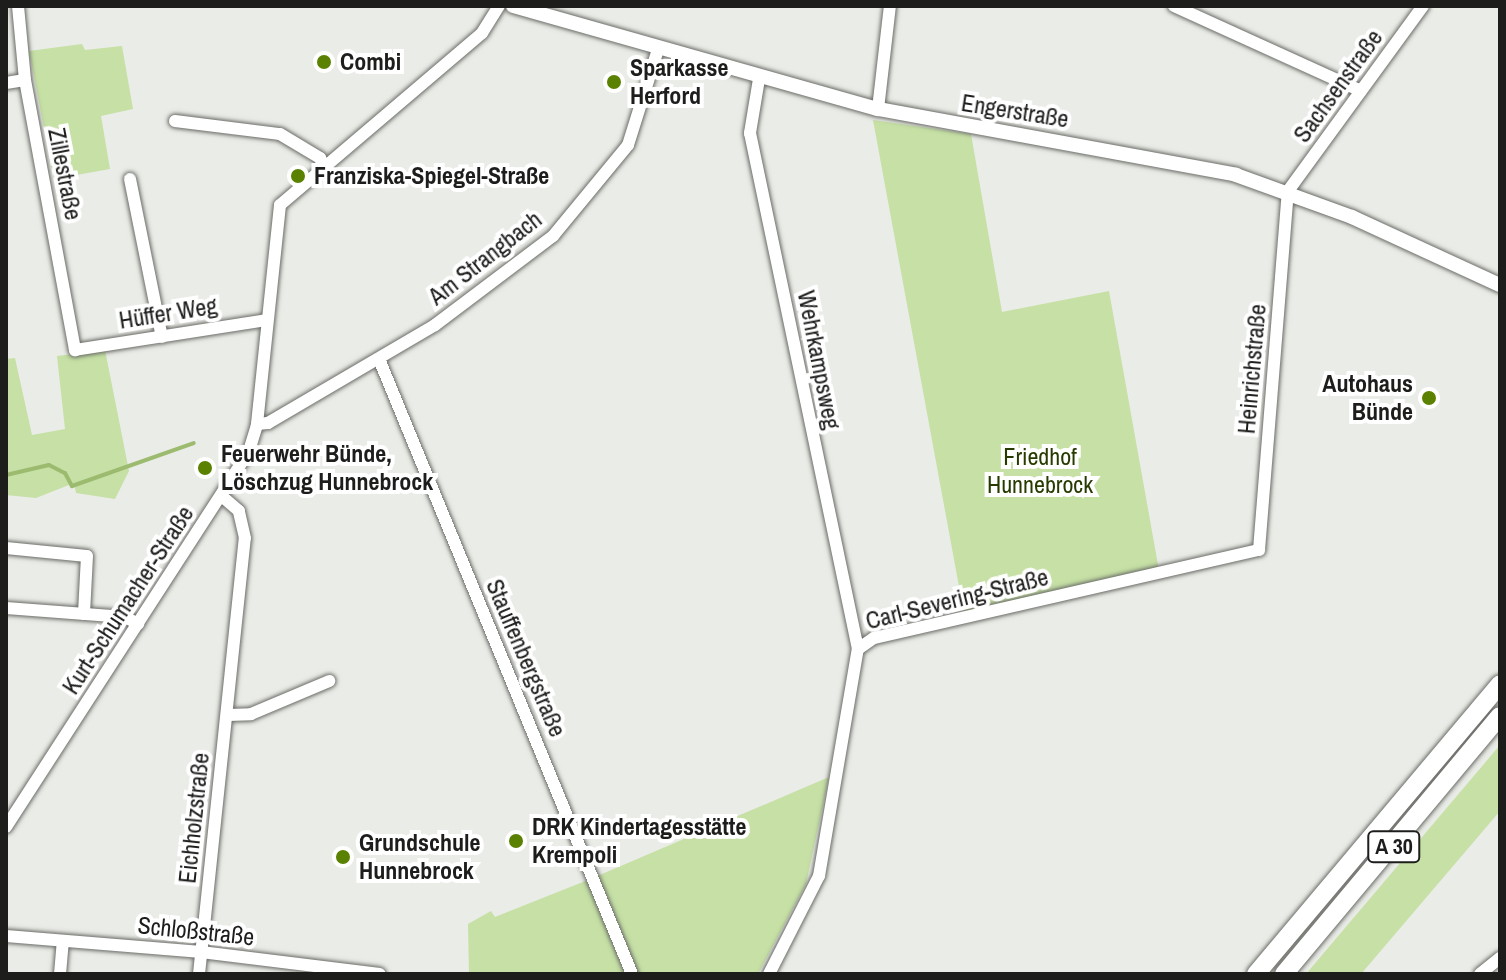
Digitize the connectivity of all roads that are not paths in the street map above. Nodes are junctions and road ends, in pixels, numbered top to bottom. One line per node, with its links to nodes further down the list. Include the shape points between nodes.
1 (18, 6): 10 (street, Zillestraße)
2 (499, 6): 15 (street, Kurt-Schumacher-Straße, via 482,33)
3 (513, 6): 7 (main road, Engerstraße)
4 (890, 6): 13 (street)
5 (1174, 6): 12 (street)
6 (1423, 6): 12 (street, Sachsenstraße)
7 (531, 9): 8 (main road, Engerstraße)
8 (658, 49): 9 (main road, Engerstraße); 22 (street, Am Strangbach, via 628,145 553,236 435,325)
9 (759, 79): 13 (main road, Engerstraße); 30 (street, Wehrkampsweg, via 750,133)
10 (25, 80): 11 (street); 21 (street, Zillestraße)
11 (6, 83)
12 (1361, 91): 17 (street, Sachsenstraße)
13 (878, 109): 17 (main road, Engerstraße, via 1169,158)
14 (175, 121): 15 (street, via 280,134 320,158)
15 (324, 167): 19 (street, Kurt-Schumacher-Straße, via 280,205)
16 (130, 179): 20 (street)
17 (1288, 191): 18 (main road, Engerstraße); 26 (street, Heinrichstraße)
18 (1500, 285)
19 (267, 320): 20 (street, Hüffer Weg); 23 (street, Kurt-Schumacher-Straße)
20 (162, 337): 21 (street, Hüffer Weg)
21 (75, 350)
22 (379, 359): 23 (street, Am Strangbach, via 268,423); 43 (street, Stauffenbergstraße)
23 (257, 424): 24 (street, Kurt-Schumacher-Straße, via 249,451)
24 (222, 496): 29 (street, Kurt-Schumacher-Straße); 33 (street, Eichholzstraße, via 239,511 245,538)
25 (6, 548): 28 (street, via 87,556)
26 (1259, 550): 30 (street, Carl-Severing-Straße, via 874,638)
27 (6, 608): 28 (street)
28 (84, 614): 29 (street, via 125,617)
29 (138, 624): 35 (street, Kurt-Schumacher-Straße)
30 (858, 649): 44 (street, Carl-Severing-Straße, via 819,876)
31 (329, 681): 33 (street, via 251,714)
32 (1500, 684): 45 (highway, A 30)
33 (228, 715): 38 (street, Eichholzstraße)
34 (1500, 716): 46 (highway, A 30)
35 (6, 827)
36 (6, 936): 37 (street, Schloßstraße)
37 (63, 942): 38 (street, Schloßstraße); 40 (street)
38 (201, 952): 41 (street, Eichholzstraße); 42 (street, Schloßstraße)
39 (1500, 958): 47 (street)
40 (60, 974)
41 (199, 974)
42 (380, 974)
43 (632, 974)
44 (769, 974)
45 (1256, 974)
46 (1284, 974)
47 (1480, 974)

